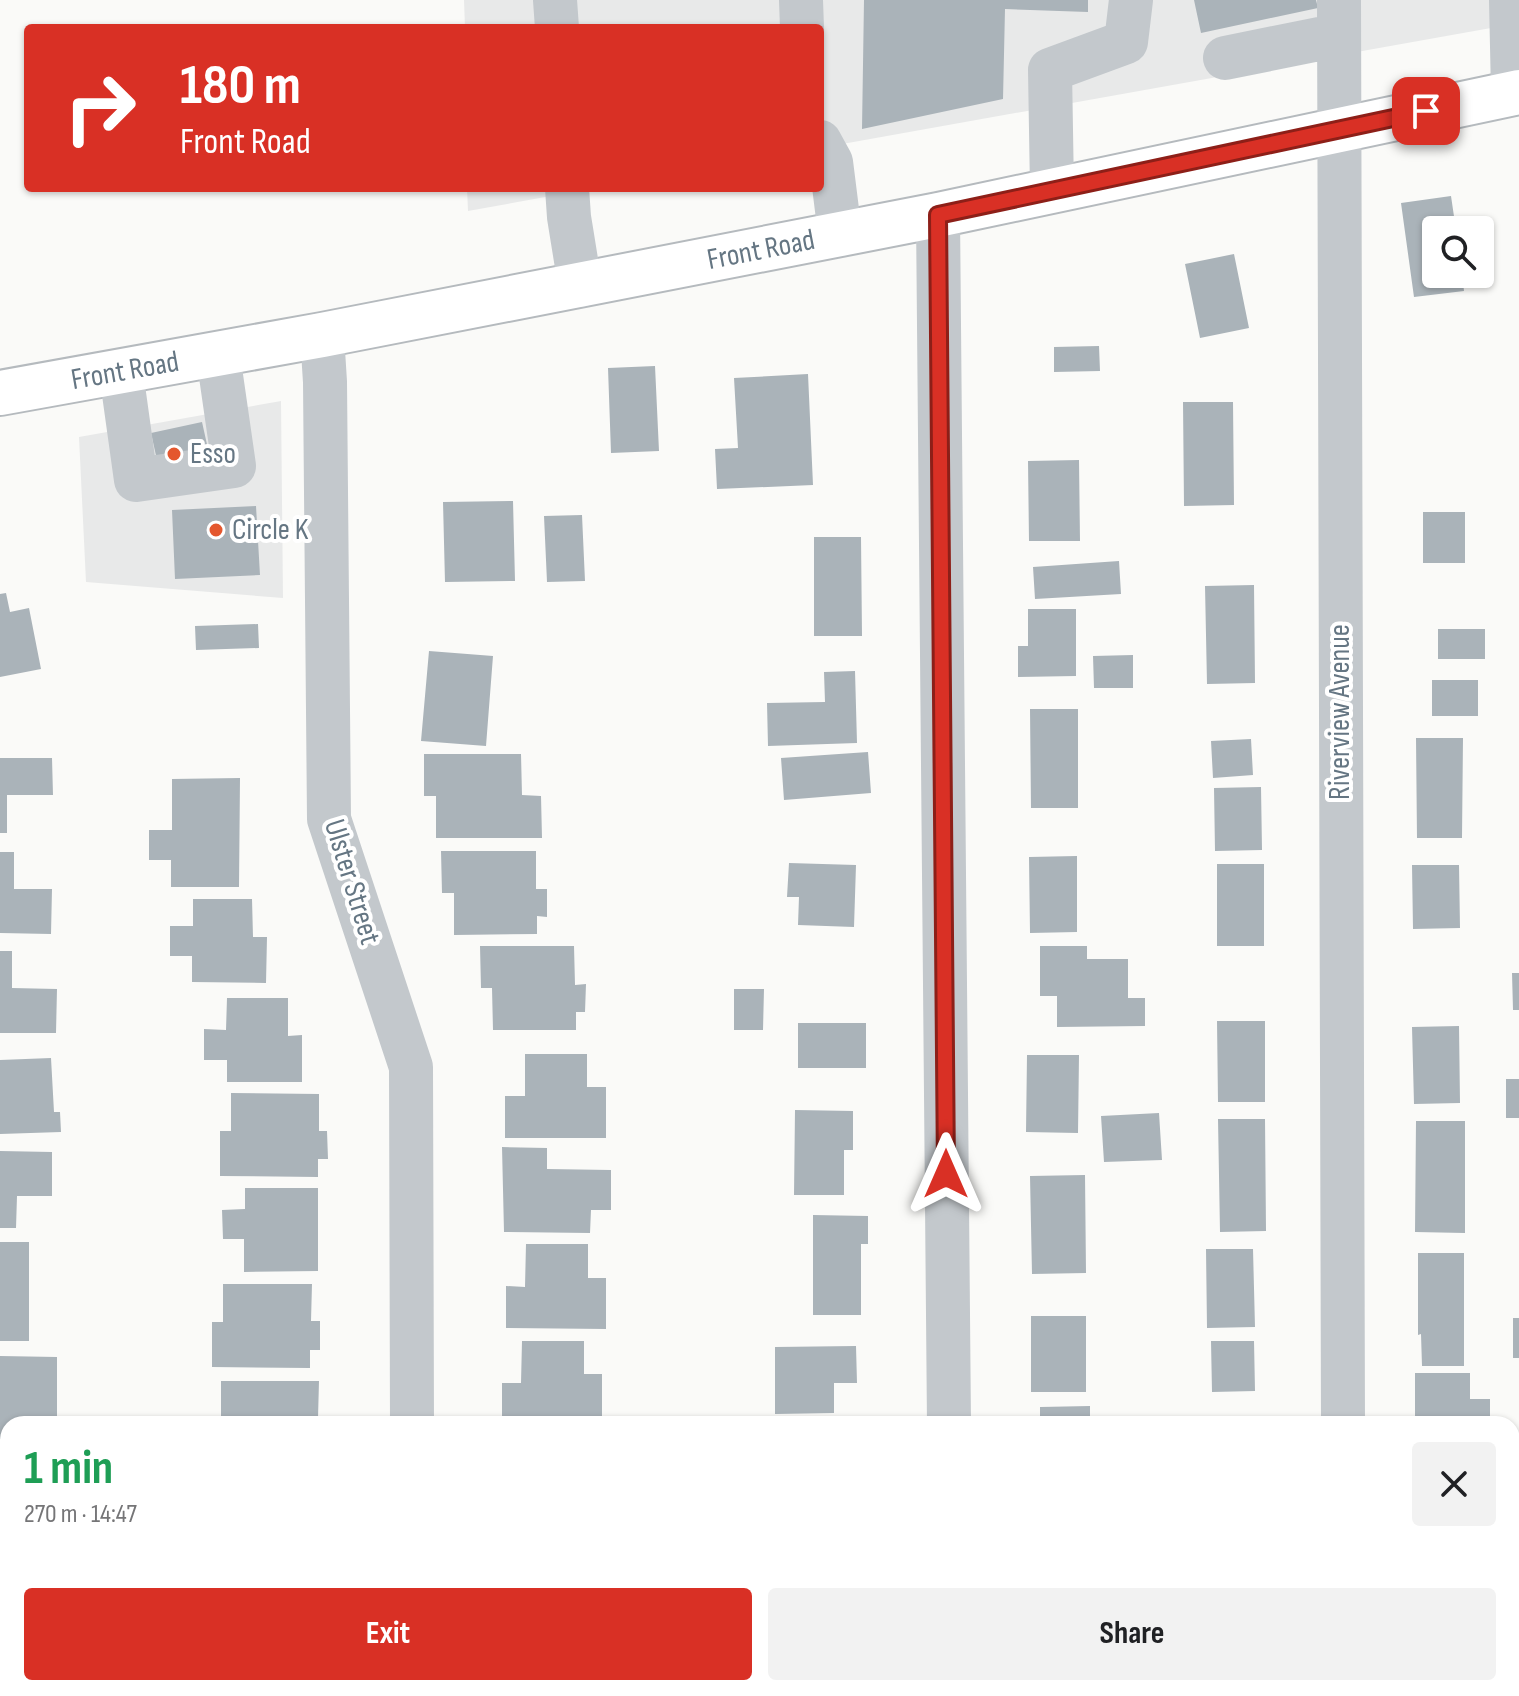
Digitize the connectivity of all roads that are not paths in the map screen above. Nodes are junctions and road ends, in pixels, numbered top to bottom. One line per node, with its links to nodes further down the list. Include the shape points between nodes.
1 (555, 0): 6 (street)
2 (801, 0): 7 (street)
3 (1131, 0): 12 (street, via 1126,42 1050,70)
4 (1511, 0): 9 (street)
5 (1339, 18): 8 (street); 10 (street, Riverview Avenue)
6 (557, 24)
7 (802, 24)
8 (1225, 58)
9 (1516, 92): 10 (main road, Front Road)
10 (1338, 128): 12 (main road, Front Road); 23 (street, Riverview Avenue)
11 (824, 149): 15 (street, via 831,162)
12 (1052, 190): 14 (main road, Front Road)
13 (568, 192): 16 (street)
14 (938, 215): 15 (main road, Front Road); 22 (street)
15 (840, 234): 16 (main road, Front Road)
16 (580, 285): 17 (main road, Front Road)
17 (322, 335): 18 (main road, Front Road); 21 (street, Ulster Street, via 329,819 411,1067)
18 (218, 355): 19 (main road, Front Road); 19 (street, via 234,466 136,480)
19 (121, 372): 20 (main road, Front Road)
20 (0, 393)
21 (412, 1416)
22 (949, 1416)
23 (1343, 1416)

